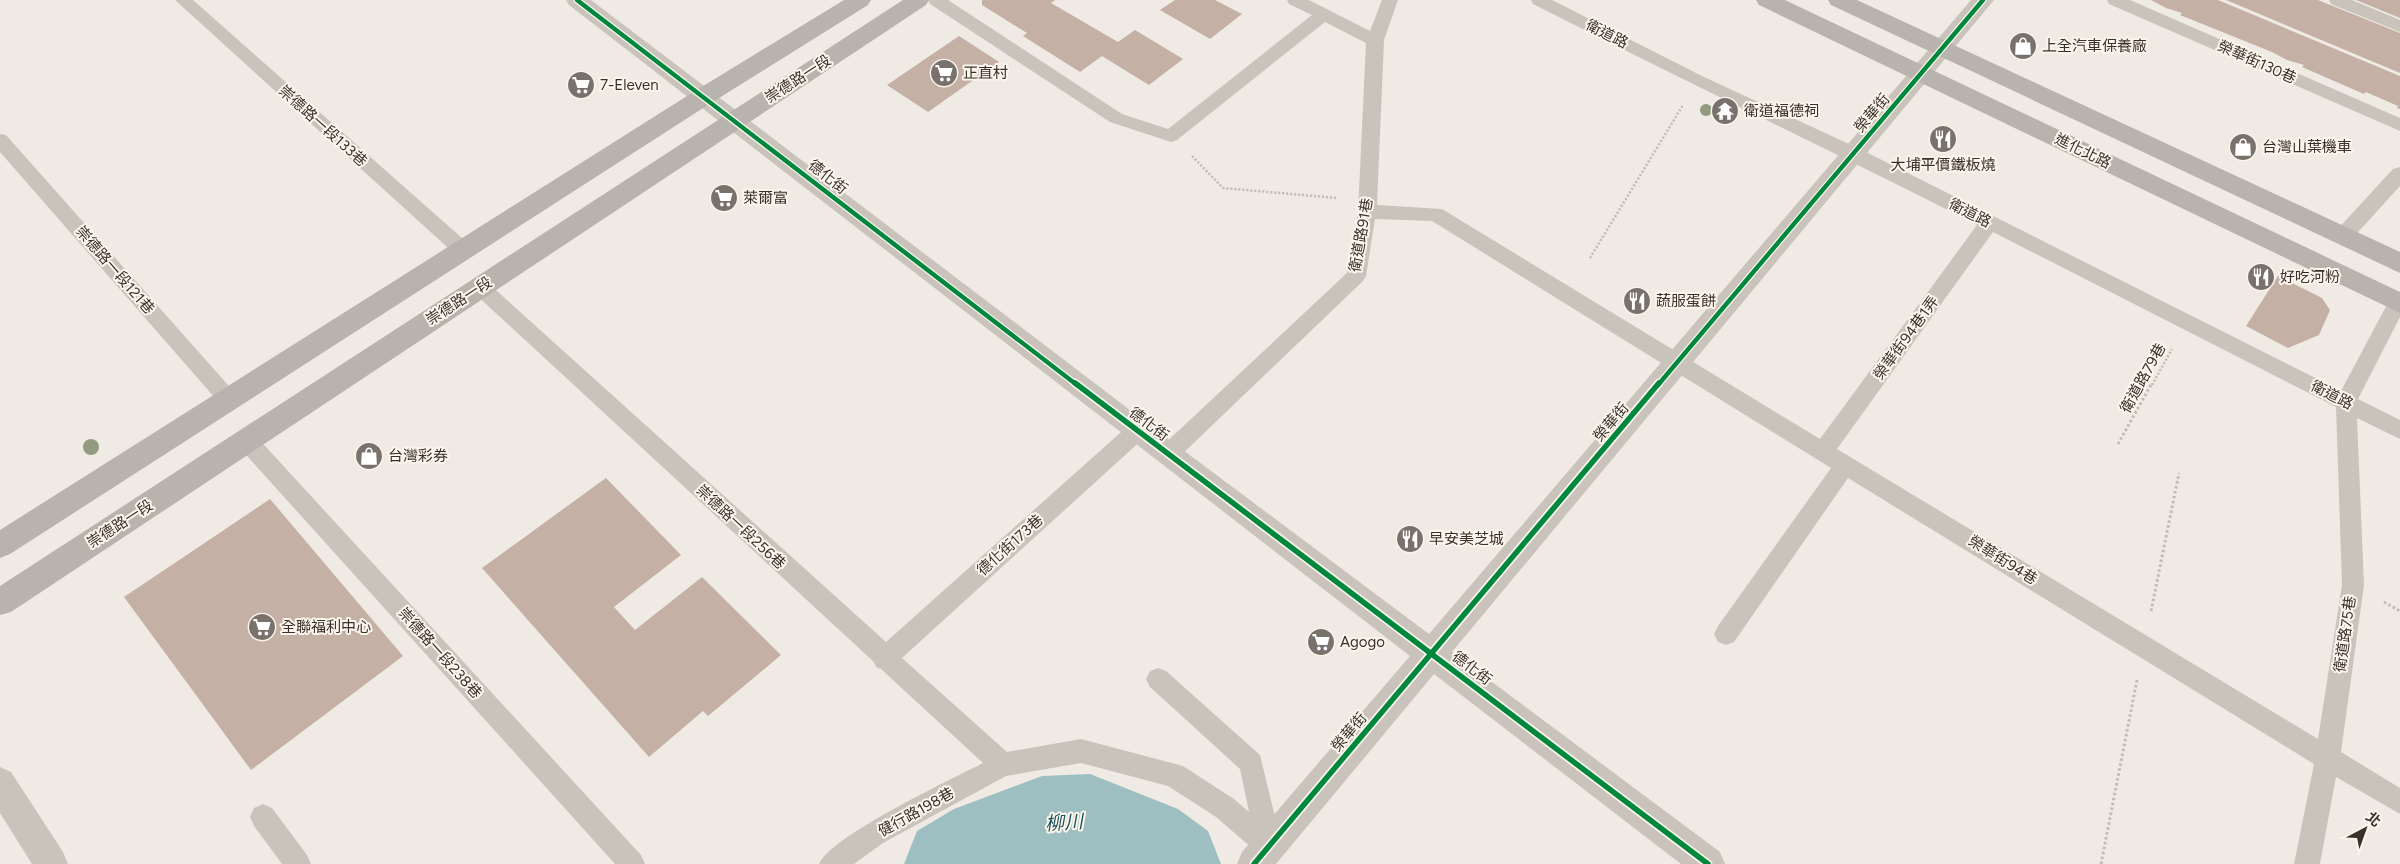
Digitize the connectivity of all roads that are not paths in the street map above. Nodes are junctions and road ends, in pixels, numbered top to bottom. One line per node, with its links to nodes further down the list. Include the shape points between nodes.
1 (182, 0): 28 (lane, 崇德路一段133巷)
2 (577, 0): 19 (street, 德化街)
3 (860, 0): 19 (main road)
4 (918, 0): 20 (main road, 崇德路一段)
5 (936, 0): 14 (lane, via 1116,118 1172,136)
6 (1295, 0): 14 (lane)
7 (1390, 0): 16 (lane, 衛道路91巷)
8 (1539, 0): 23 (lane, 衛道路, via 1698,81)
9 (1767, 0): 18 (main road, 進化北路)
10 (1839, 0): 17 (main road)
11 (1983, 0): 17 (street, 榮華街)
12 (2114, 0): 21 (lane, 榮華街130巷)
13 (2337, 0): 15 (lane)
14 (1323, 15): 16 (lane)
15 (2400, 26)
16 (1375, 40): 25 (lane, 衛道路91巷)
17 (1942, 49): 18 (street, 榮華街); 27 (main road)
18 (1921, 74): 23 (street, 榮華街); 31 (main road, 進化北路)
19 (704, 97): 20 (street, 德化街); 28 (main road)
20 (734, 122): 30 (main road, 崇德路一段); 36 (street, 德化街)
21 (2400, 125)
22 (0, 140): 33 (lane, 崇德路一段121巷)
23 (1854, 154): 26 (lane, 衛道路); 32 (street, 榮華街)
24 (2400, 174): 27 (lane)
25 (1367, 206): 32 (lane, 榮華街94巷, via 1434,214); 39 (lane, 衛道路91巷, via 1356,276)
26 (1989, 223): 34 (lane, 衛道路); 38 (lane, 榮華街94巷1弄)
27 (2343, 236): 29 (main road)
28 (464, 251): 33 (main road)
29 (2400, 263)
30 (480, 287): 37 (main road, 崇德路一段); 45 (lane, 崇德路一段256巷)
31 (2399, 302): 34 (lane)
32 (1679, 361): 38 (lane, 榮華街94巷); 44 (street, 榮華街)
33 (229, 400): 41 (main road)
34 (2346, 402): 35 (lane, 衛道路); 47 (lane, 衛道路75巷, via 2353,585)
35 (2400, 430)
36 (1137, 431): 39 (street, 德化街); 45 (lane, 德化街173巷)
37 (247, 441): 42 (main road, 崇德路一段); 55 (lane, 崇德路一段238巷)
38 (1823, 452): 40 (lane, 榮華街94巷)
39 (1168, 454): 44 (street, 德化街)
40 (1845, 465): 43 (lane); 47 (lane, 榮華街94巷)
41 (0, 545)
42 (0, 602)
43 (1726, 634)
44 (1432, 654): 52 (street, 榮華街); 57 (street, 德化街)
45 (884, 659): 48 (lane, 崇德路一段256巷)
46 (1158, 679): 52 (lane, via 1251,763)
47 (2327, 760): 50 (lane, 榮華街94巷); 58 (lane, 衛道路75巷)
48 (1002, 765): 52 (lane, 健行路198巷, via 1080,751 1174,775 1225,808); 56 (lane, 健行路198巷, via 874,834)
49 (0, 783): 53 (street)
50 (2400, 802)
51 (262, 817): 54 (lane)
52 (1260, 857)
53 (51, 864)
54 (298, 864)
55 (632, 864)
56 (832, 864)
57 (1708, 864)
58 (2308, 864)

